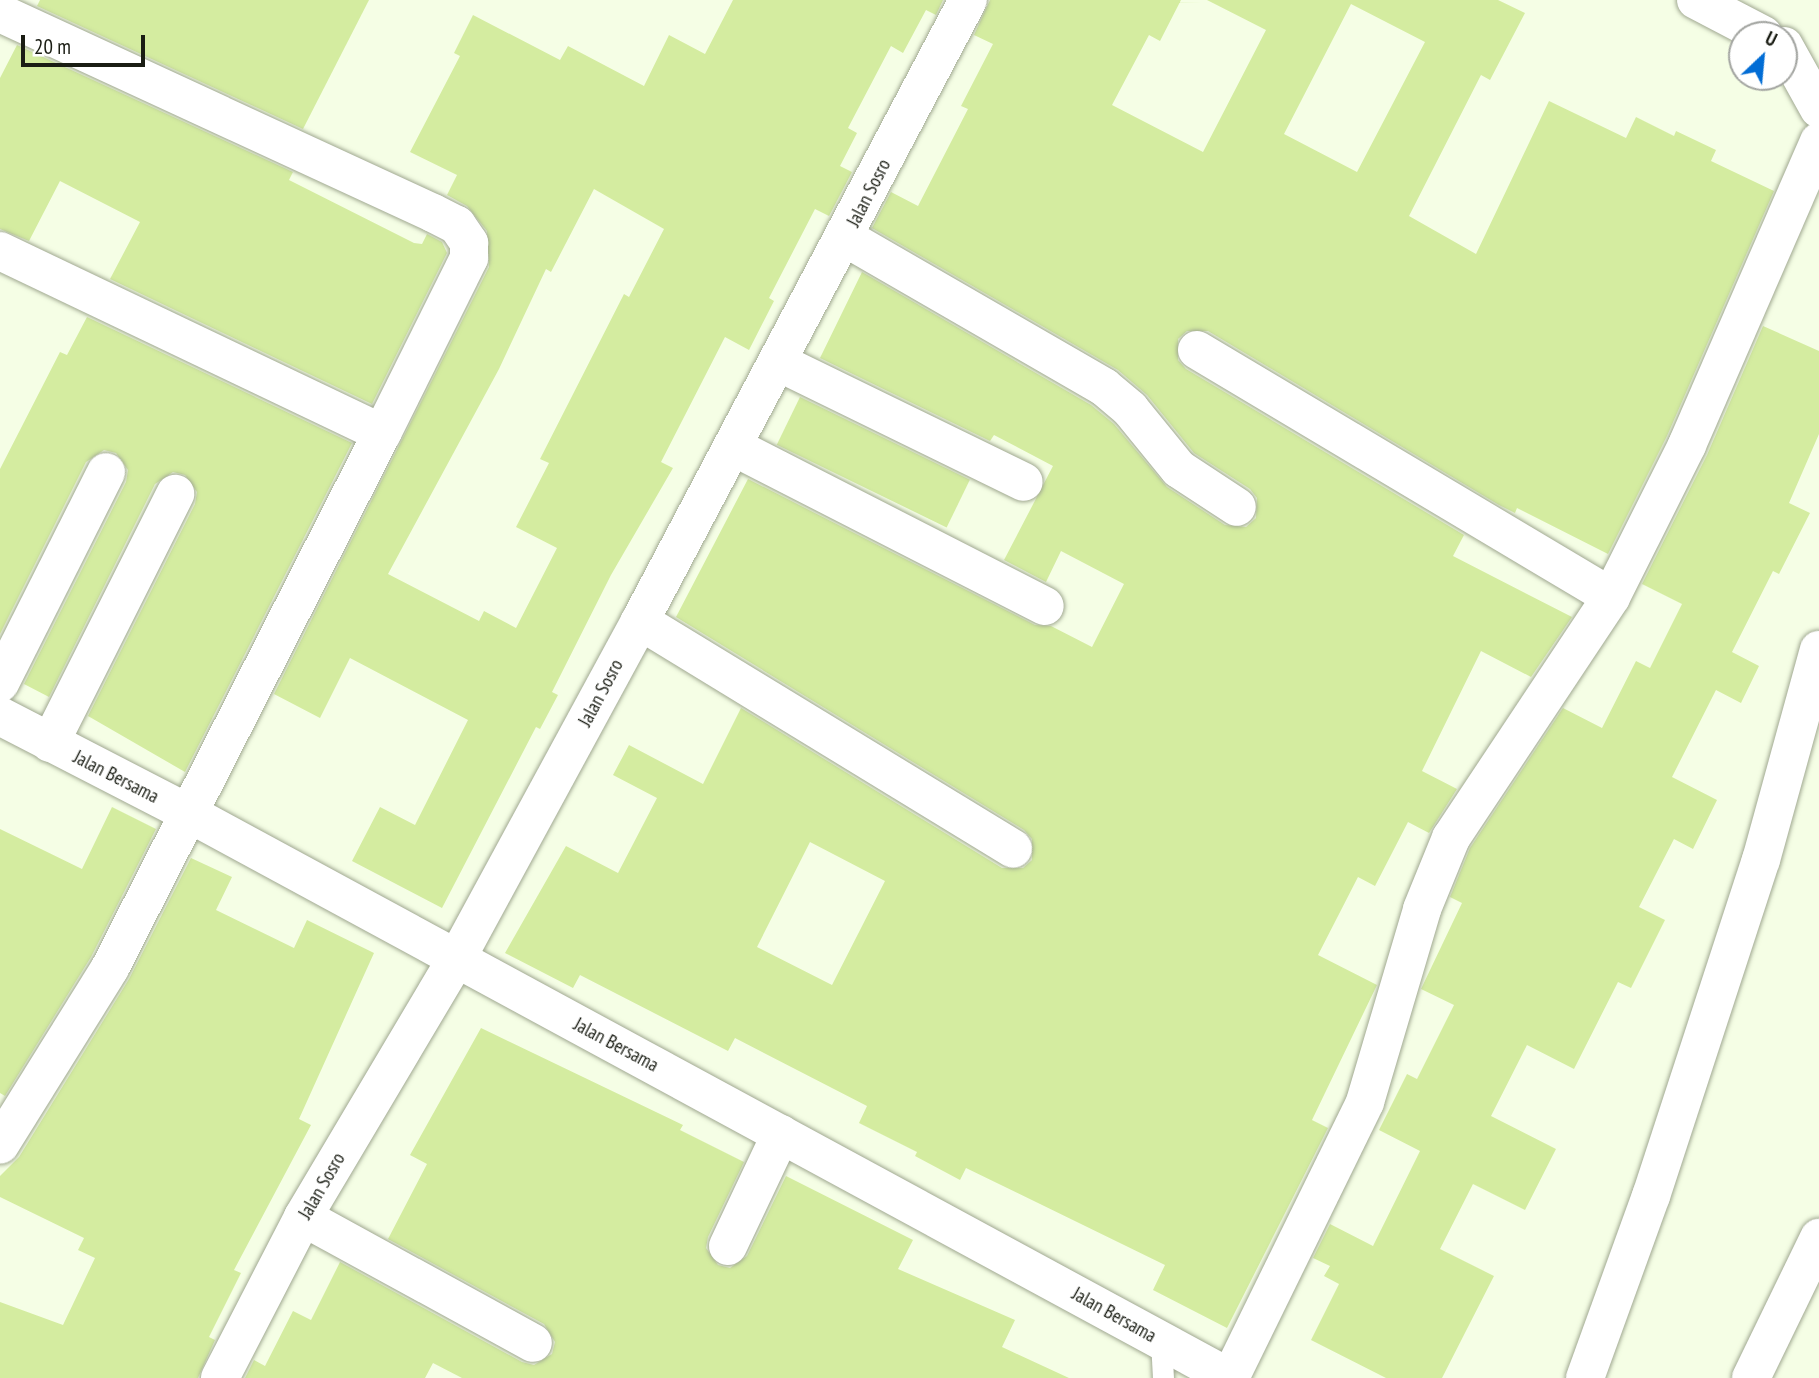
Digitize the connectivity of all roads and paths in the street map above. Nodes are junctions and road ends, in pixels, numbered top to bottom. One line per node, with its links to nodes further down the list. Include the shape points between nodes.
1 (968, 0): 10 (main road, Jalan Sosro)
2 (1696, 0): 4 (main road)
3 (0, 13): 14 (main road, via 433,213 466,234 469,258)
4 (1736, 21)
5 (1798, 54): 6 (main road)
6 (1819, 65)
7 (1798, 71): 8 (main road)
8 (1819, 109)
9 (1819, 141): 20 (main road, via 1687,445)
10 (846, 239): 13 (main road, Jalan Sosro); 19 (main road, via 1111,392 1179,468)
11 (0, 251): 14 (main road)
12 (1197, 350): 20 (main road)
13 (780, 363): 15 (main road, Jalan Sosro); 17 (main road)
14 (382, 433): 27 (main road)
15 (734, 447): 21 (main road); 22 (main road, Jalan Sosro)
16 (106, 472): 24 (main road)
17 (1024, 482)
18 (175, 494): 26 (main road)
19 (1237, 507)
20 (1612, 597): 39 (main road, via 1451,838 1422,909 1364,1102)
21 (1045, 606)
22 (640, 621): 28 (main road); 29 (main road, Jalan Sosro)
23 (1819, 650): 40 (main road, via 1761,860 1651,1196)
24 (0, 682)
25 (0, 716): 26 (main road, Jalan Bersama)
26 (50, 743): 27 (main road, Jalan Bersama)
27 (190, 814): 29 (main road, Jalan Bersama); 31 (main road, via 110,968)
28 (1013, 849)
29 (457, 958): 30 (main road, Jalan Bersama); 32 (main road, Jalan Sosro)
30 (781, 1134): 34 (main road); 35 (main road, Jalan Bersama)
31 (0, 1145)
32 (303, 1217): 36 (main road); 37 (main road, Jalan Sosro)
33 (1819, 1238): 41 (main road)
34 (728, 1246)
35 (1161, 1340): 38 (lane); 39 (main road, Jalan Bersama)
36 (533, 1343)
37 (220, 1378)
38 (1163, 1378)
39 (1230, 1378)
40 (1585, 1378)
41 (1751, 1378)

